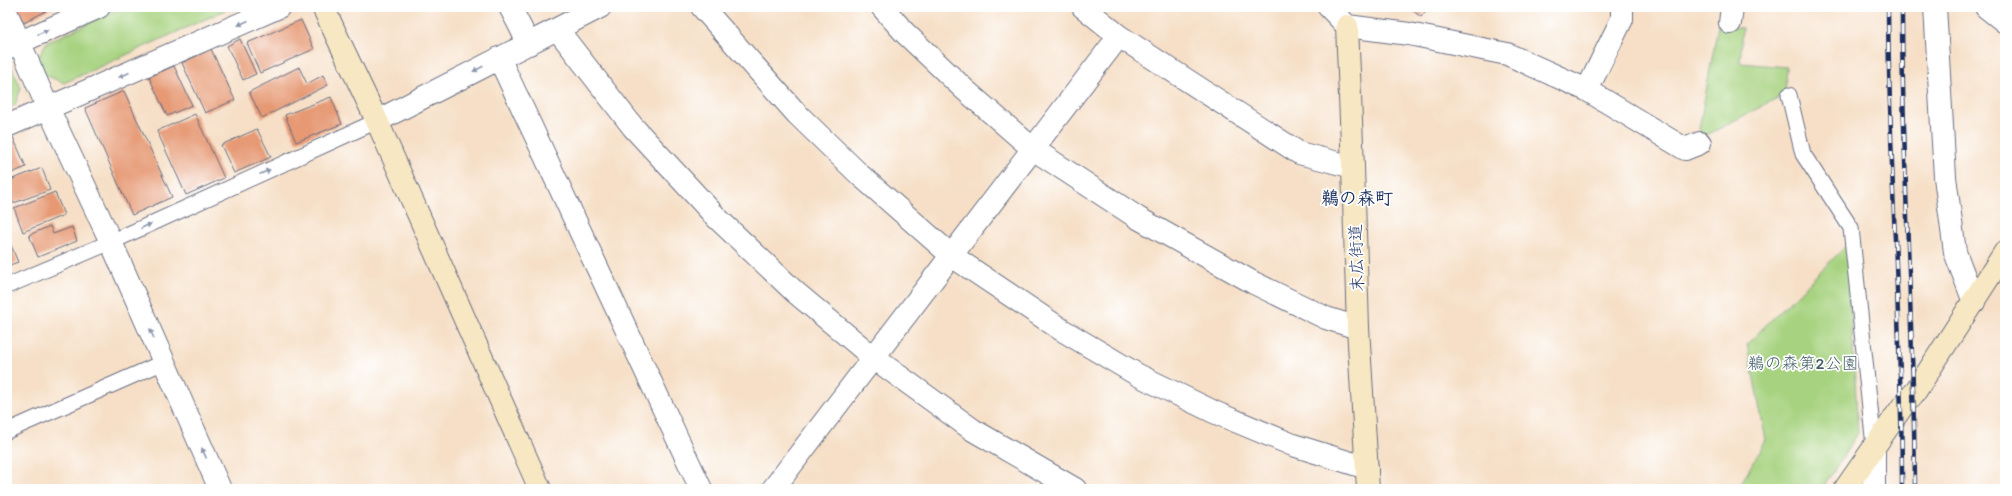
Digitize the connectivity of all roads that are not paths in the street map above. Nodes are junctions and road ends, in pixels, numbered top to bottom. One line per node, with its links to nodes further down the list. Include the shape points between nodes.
1 (99, 7): 19 (street, one-way to 1)
2 (279, 7): 23 (street, one-way to 23)
3 (323, 7): 24 (street)
4 (510, 7): 18 (street)
5 (600, 7): 16 (street)
6 (702, 7): 31 (street, via 797,114 860,175)
7 (882, 7): 27 (street, via 958,84)
8 (1082, 7): 17 (street)
9 (1329, 7): 15 (street)
10 (1622, 7): 21 (street, via 1622,19)
11 (1935, 7): 33 (street, via 1947,192 1955,252)
12 (1986, 7): 14 (street)
13 (7, 14): 19 (street)
14 (2005, 22)
15 (1347, 26): 21 (street, via 1409,34 1507,54); 28 (street, 末広街道)
16 (558, 29): 18 (street); 35 (street, via 633,127 717,218 795,292)
17 (1119, 36): 27 (street); 28 (street, via 1299,153)
18 (529, 44): 20 (street)
19 (13, 45): 23 (street)
20 (499, 58): 24 (street, one-way to 24); 42 (street)
21 (1587, 90): 26 (street, via 1685,149)
22 (1789, 95): 38 (lane, via 1803,154 1851,228)
23 (48, 108): 25 (street); 29 (street)
24 (377, 121): 29 (lane, one-way to 24); 41 (street)
25 (7, 126)
26 (1700, 143)
27 (1033, 149): 31 (street); 34 (street, via 1138,218 1247,279 1326,318)
28 (1354, 167): 34 (street, 末広街道)
29 (111, 242): 32 (lane); 36 (street, one-way to 29)
30 (2005, 252): 33 (street)
31 (952, 256): 35 (street); 39 (street, via 1062,330 1138,375 1214,412)
32 (7, 286)
33 (1974, 302): 38 (street, via 1915,392)
34 (1358, 328): 39 (street, 末広街道)
35 (874, 358): 43 (street); 44 (street, via 973,430)
36 (164, 362): 37 (lane); 40 (street, one-way to 36)
37 (7, 431)
38 (1874, 446): 45 (street); 46 (street)
39 (1367, 478)
40 (220, 489)
41 (540, 489)
42 (701, 489)
43 (773, 489)
44 (1075, 489)
45 (1845, 489)
46 (1874, 489)

